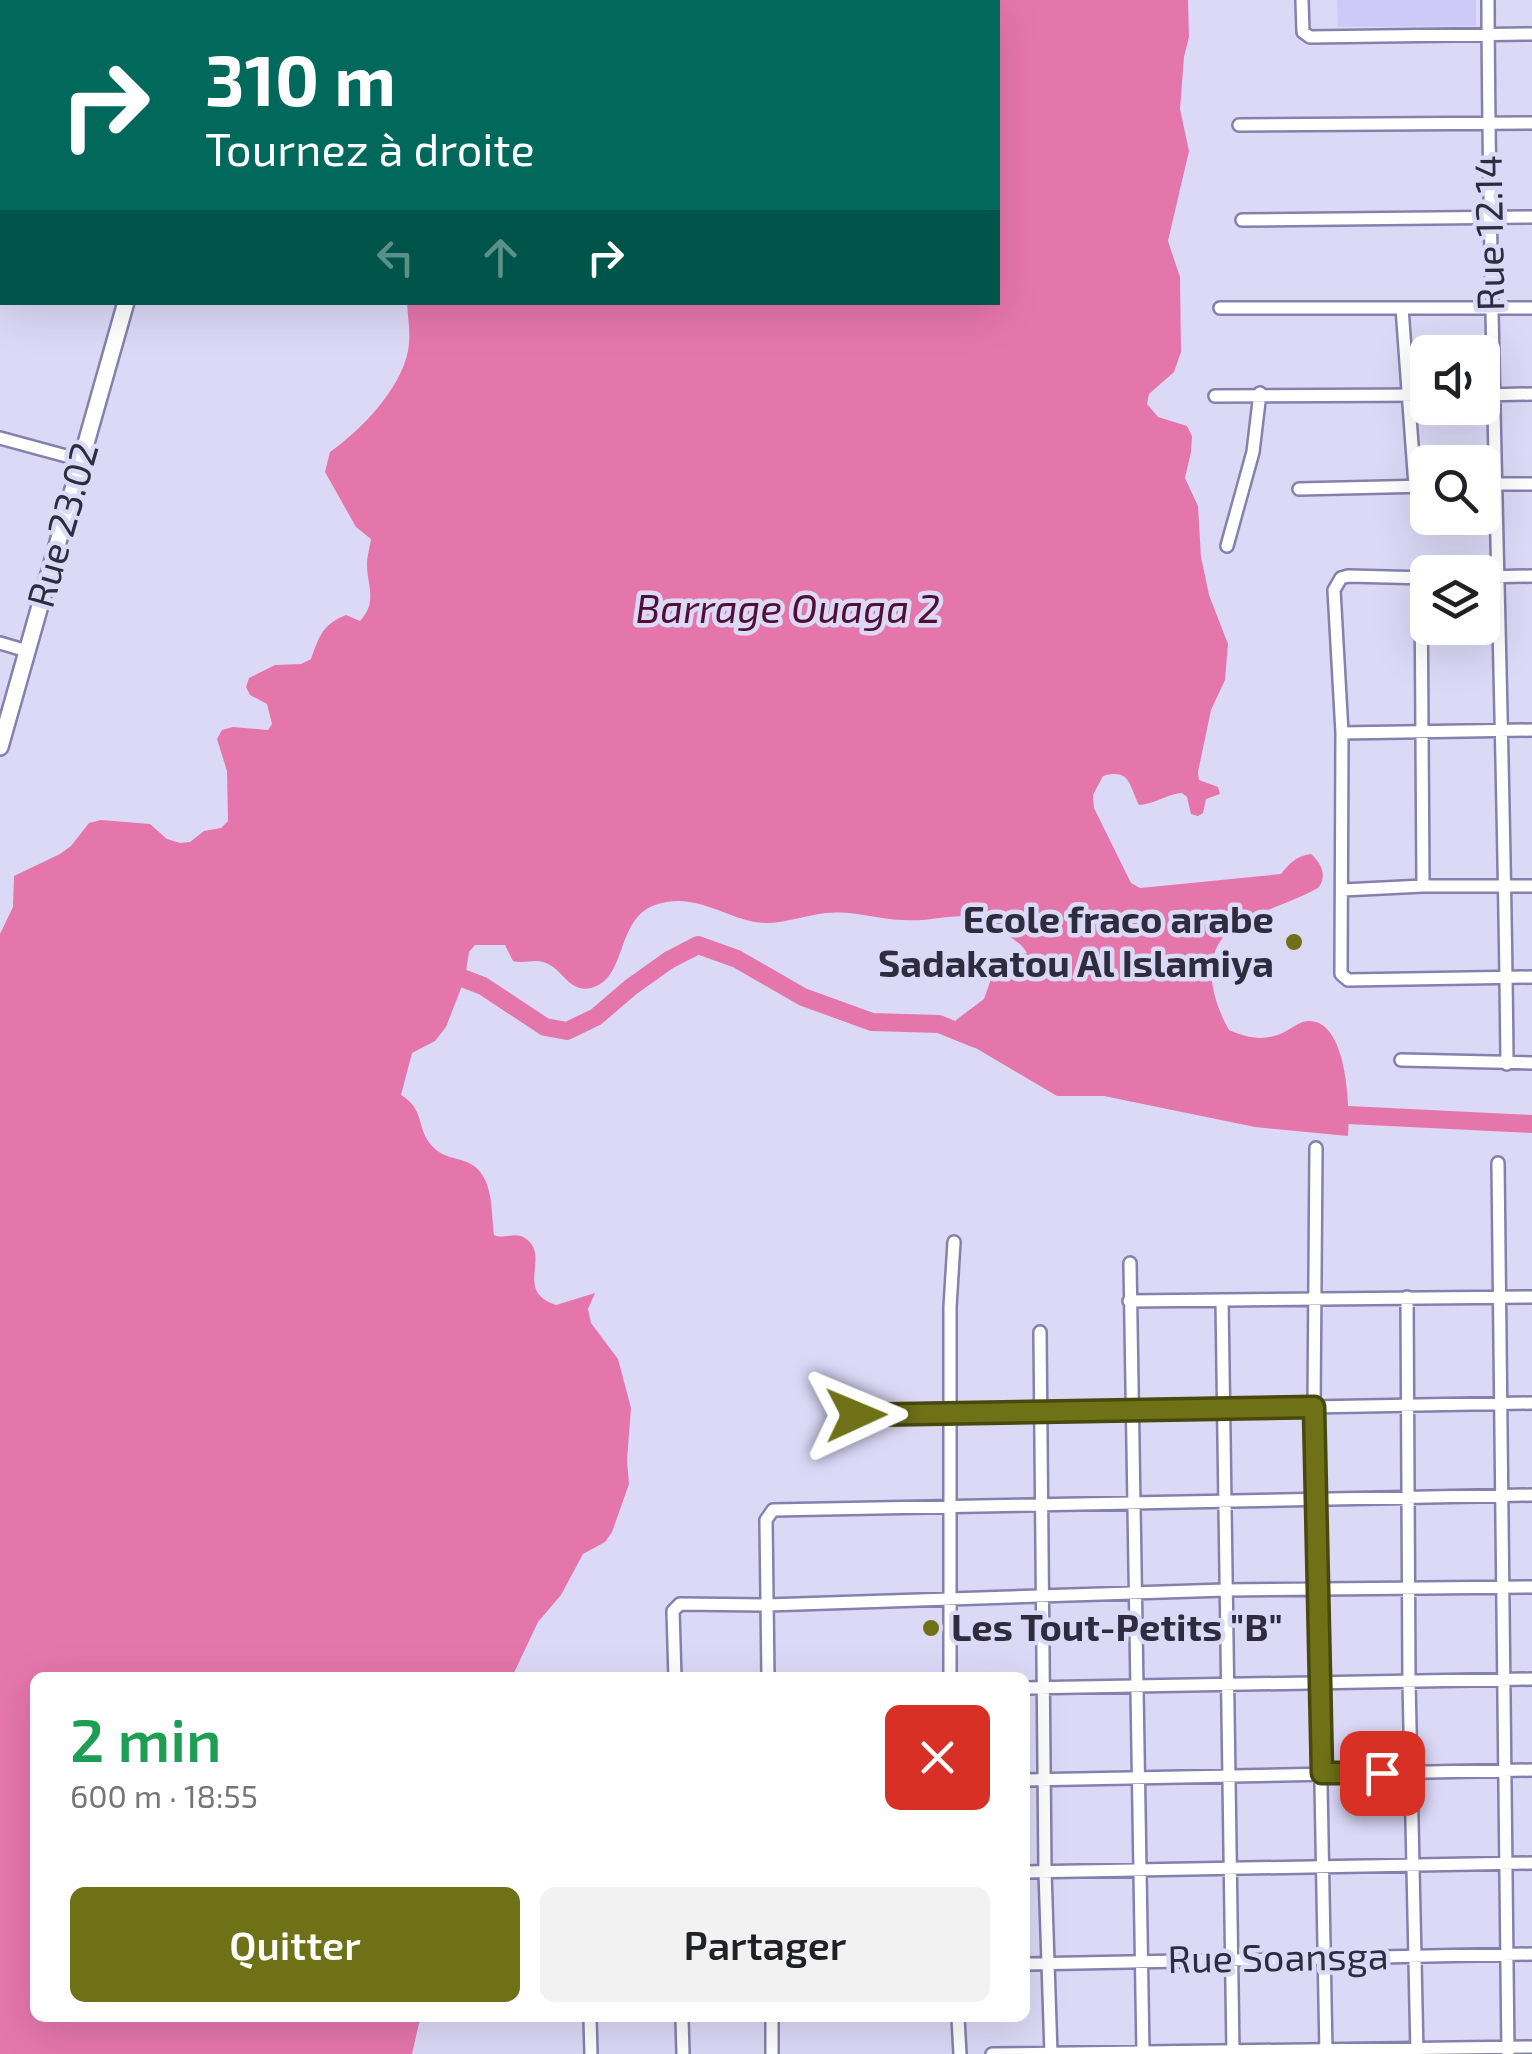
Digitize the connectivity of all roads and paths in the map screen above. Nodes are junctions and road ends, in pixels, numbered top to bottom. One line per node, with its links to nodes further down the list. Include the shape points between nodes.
1 (1302, 0): 3 (street, via 1310,37)
2 (1488, 0): 3 (street, Rue 12.14)
3 (1488, 33): 4 (street); 5 (street, Rue 12.14)
4 (1532, 34)
5 (1489, 123): 6 (street); 7 (street); 9 (street, Rue 12.14)
6 (1532, 123)
7 (1238, 125)
8 (1532, 217): 9 (street)
9 (1488, 218): 10 (street); 14 (street, Rue 12.14)
10 (1242, 220)
11 (125, 305): 25 (street, Rue 23.02)
12 (1220, 308): 13 (street)
13 (1402, 308): 14 (street); 19 (street)
14 (1490, 308): 15 (street); 16 (street, Rue 12.14)
15 (1532, 308)
16 (1489, 335)
17 (1260, 393): 19 (street); 22 (street); 30 (street, via 1253,452)
18 (1532, 394): 21 (street)
19 (1406, 395): 20 (street); 24 (street)
20 (1410, 395)
21 (1500, 395)
22 (1215, 396)
23 (0, 438): 25 (street)
24 (1414, 445)
25 (81, 460): 37 (street, Rue 23.02)
26 (1500, 484): 27 (street)
27 (1532, 484)
28 (1410, 486): 29 (street)
29 (1299, 489)
30 (1228, 546)
31 (1532, 576): 32 (street)
32 (1500, 577)
33 (1410, 578): 41 (street, via 1348,576 1337,583)
34 (1500, 616): 40 (street, Rue 12.14)
35 (0, 644): 37 (street)
36 (1423, 645): 39 (street)
37 (28, 652): 42 (street, Rue 23.02)
38 (1532, 730): 40 (street)
39 (1422, 731): 40 (street); 41 (street); 43 (street)
40 (1503, 731): 45 (street, Rue 12.14)
41 (1342, 733): 46 (street)
42 (1, 742)
43 (1423, 886): 45 (street); 46 (street)
44 (1532, 886): 45 (street)
45 (1504, 887): 48 (street, Rue 12.14)
46 (1344, 890): 48 (street, via 1344,979)
47 (1532, 976): 48 (street)
48 (1506, 977): 50 (street, Rue 12.14)
49 (1401, 1060): 50 (street)
50 (1507, 1064): 51 (street)
51 (1532, 1064)
52 (1316, 1148): 57 (street)
53 (1498, 1163): 59 (street)
54 (954, 1242): 70 (street)
55 (1130, 1263): 61 (street)
56 (1532, 1296): 59 (street)
57 (1314, 1297): 58 (street); 60 (street); 66 (street)
58 (1407, 1297): 59 (street); 65 (street)
59 (1501, 1297): 64 (street)
60 (1222, 1300): 61 (street); 68 (street)
61 (1129, 1301): 67 (street)
62 (1040, 1332): 69 (street)
63 (1532, 1403): 64 (street)
64 (1502, 1404): 65 (street); 73 (street)
65 (1408, 1405): 66 (street); 74 (street)
66 (1314, 1407): 68 (street); 75 (street)
67 (1130, 1408): 68 (street); 69 (street); 77 (street)
68 (1224, 1408): 76 (street)
69 (1038, 1412): 70 (street); 78 (street)
70 (949, 1413): 71 (street); 79 (street)
71 (856, 1415)
72 (1532, 1494): 73 (street)
73 (1504, 1495): 74 (street); 81 (street)
74 (1408, 1497): 75 (street); 82 (street)
75 (1317, 1498): 76 (street); 83 (street)
76 (1225, 1500): 77 (street); 84 (street)
77 (1132, 1502): 78 (street); 85 (street)
78 (1040, 1506): 79 (street); 86 (street)
79 (950, 1507): 87 (street); 88 (street, via 773,1510 767,1516)
80 (1532, 1586): 81 (street)
81 (1504, 1587): 82 (street); 94 (street)
82 (1409, 1588): 83 (street); 93 (street)
83 (1316, 1589): 84 (street); 95 (street)
84 (1226, 1590): 85 (street); 96 (street)
85 (1134, 1595): 86 (street); 97 (street)
86 (1042, 1597): 87 (street); 98 (street)
87 (950, 1598): 88 (street); 91 (street)
88 (767, 1605): 89 (street, via 674,1608); 90 (street)
89 (675, 1672)
90 (768, 1672)
91 (950, 1672)
92 (1532, 1679): 94 (street)
93 (1409, 1680): 94 (street); 95 (street); 102 (street)
94 (1504, 1680): 101 (street)
95 (1320, 1681): 96 (street); 103 (street)
96 (1227, 1683): 97 (street); 104 (street)
97 (1135, 1685): 98 (street); 105 (street)
98 (1042, 1687): 99 (street); 106 (street)
99 (1030, 1688)
100 (1532, 1770): 101 (street)
101 (1505, 1771): 102 (street); 108 (street)
102 (1412, 1772): 103 (street); 110 (street)
103 (1322, 1773): 104 (street); 111 (street)
104 (1228, 1775): 105 (street); 112 (street)
105 (1137, 1777): 106 (street); 113 (street)
106 (1044, 1779): 107 (street); 115 (street)
107 (1030, 1780)
108 (1506, 1863): 109 (street); 110 (street); 116 (street)
109 (1532, 1863)
110 (1415, 1865): 111 (street); 118 (street)
111 (1323, 1866): 112 (street); 119 (street)
112 (1231, 1868): 113 (street); 120 (street)
113 (1139, 1869): 115 (street); 121 (street)
114 (1030, 1872): 115 (street)
115 (1045, 1872): 122 (street)
116 (1506, 1954): 117 (street, Rue Soansga); 118 (street, Rue Soansga); 129 (street)
117 (1532, 1954)
118 (1416, 1956): 119 (street, Rue Soansga); 131 (street)
119 (1325, 1957): 120 (street, Rue Soansga); 130 (street)
120 (1232, 1959): 121 (street, Rue Soansga); 134 (street)
121 (1142, 1960): 122 (street, Rue Soansga); 133 (street)
122 (1050, 1963): 123 (street, Rue Soansga); 132 (street)
123 (1030, 1964)
124 (590, 2022): 135 (street)
125 (682, 2022): 136 (street)
126 (772, 2022): 137 (street)
127 (958, 2022): 138 (street)
128 (1532, 2046): 129 (street)
129 (1508, 2050): 131 (street)
130 (1326, 2052): 131 (street); 134 (street)
131 (1417, 2052)
132 (1051, 2053): 133 (street); 139 (street)
133 (1143, 2053): 134 (street)
134 (1234, 2053)
135 (591, 2054)
136 (683, 2054)
137 (772, 2054)
138 (960, 2054)
139 (992, 2054)

